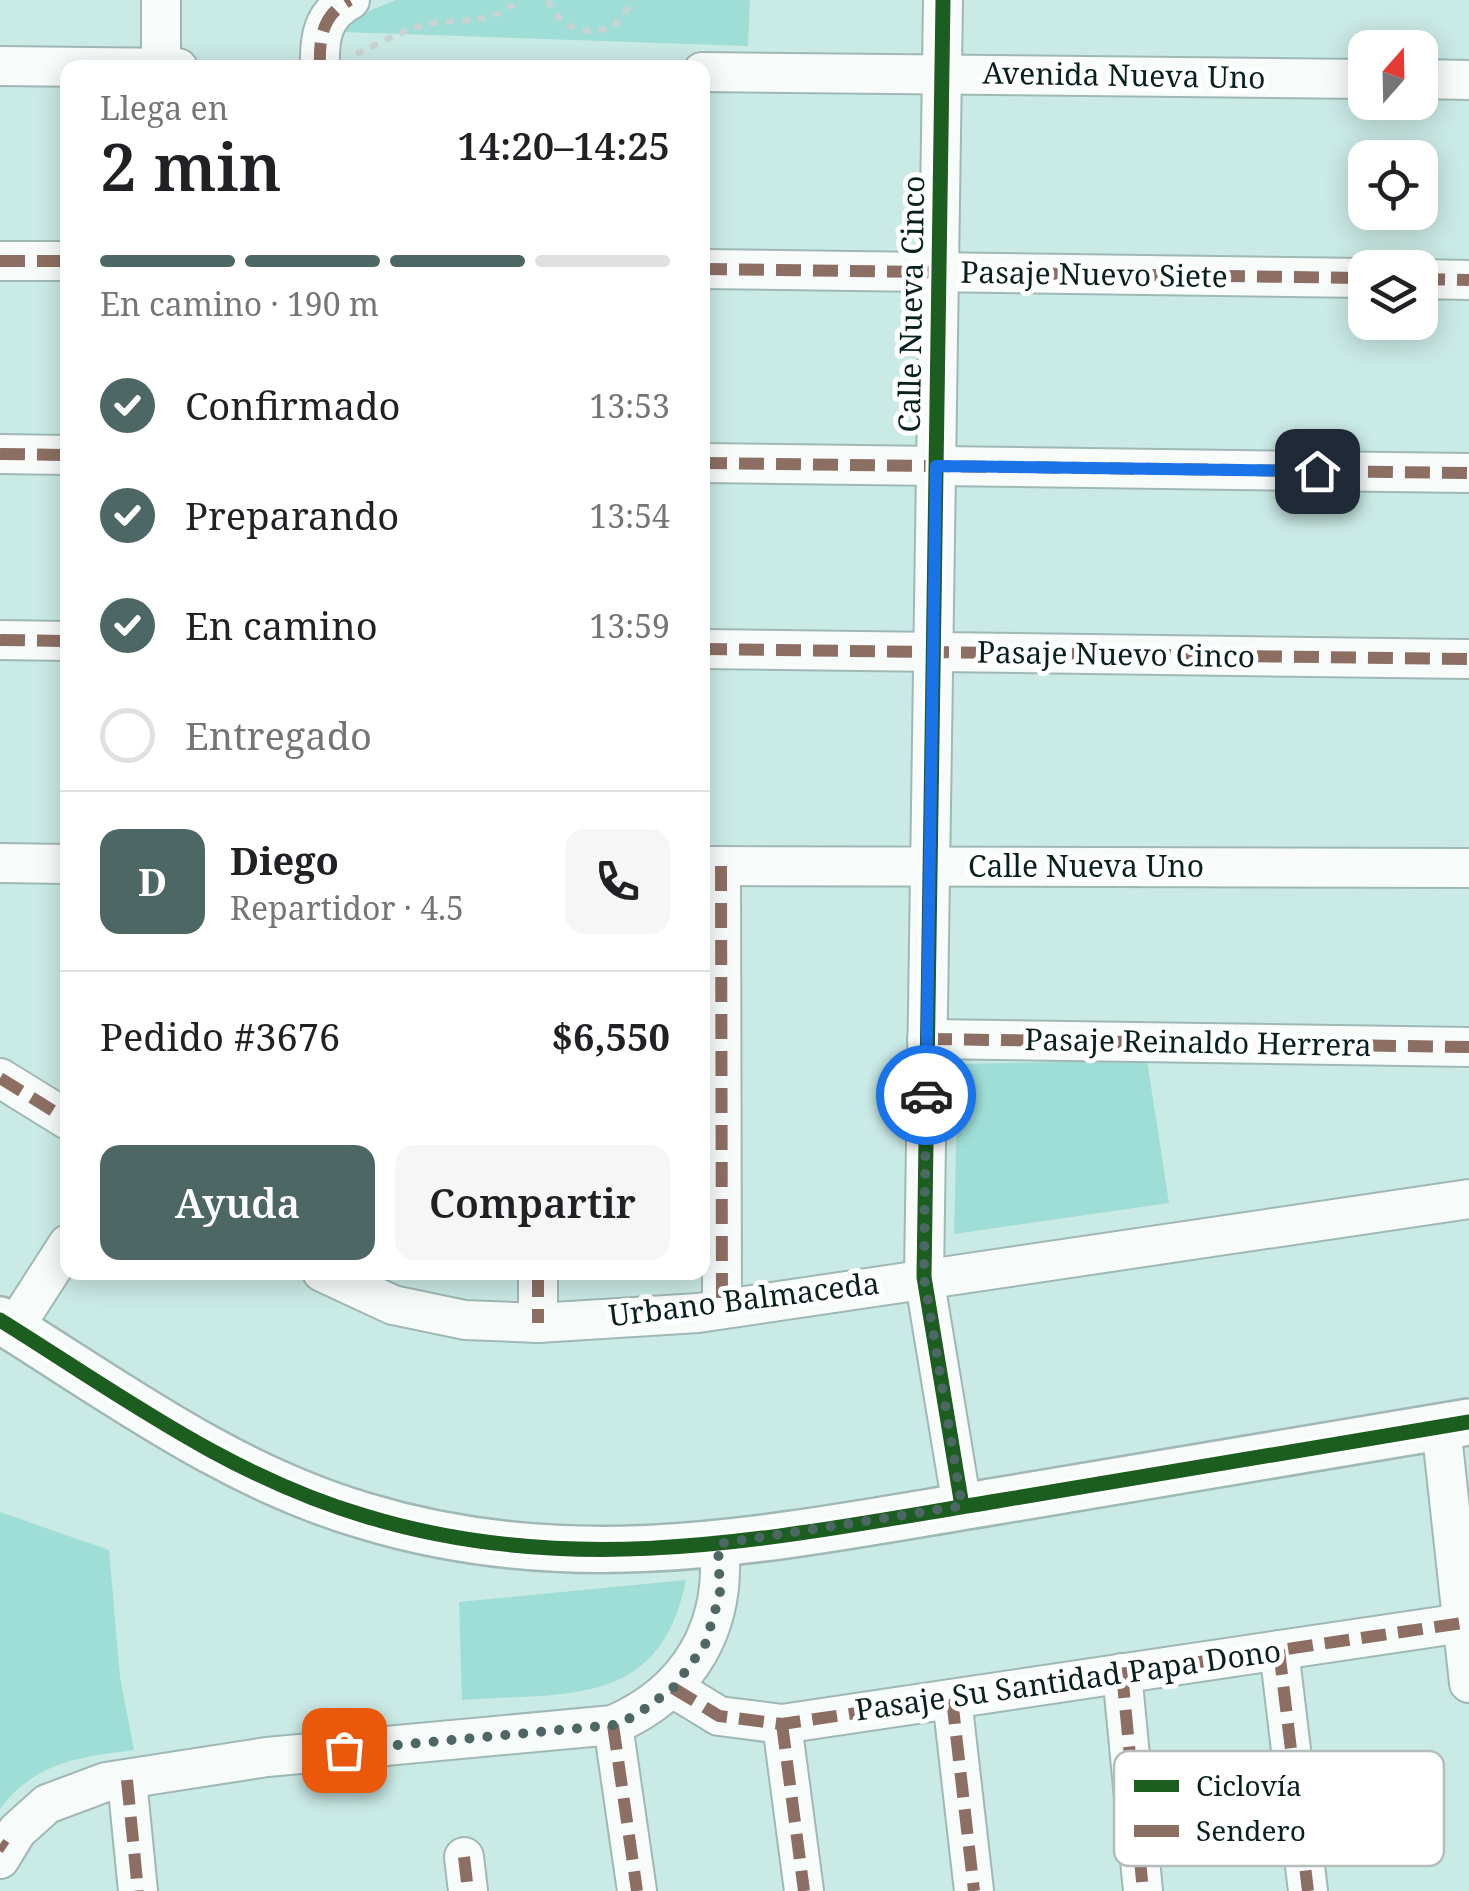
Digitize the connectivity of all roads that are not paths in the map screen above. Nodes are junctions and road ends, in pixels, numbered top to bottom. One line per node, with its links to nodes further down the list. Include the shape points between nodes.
1 (161, 0): 4 (street)
2 (350, 0): 5 (street, via 326,21 319,38)
3 (943, 0): 9 (street, Calle Nueva Cinco)
4 (161, 60)
5 (328, 60)
6 (0, 66): 7 (street)
7 (60, 66)
8 (710, 72): 9 (street, Avenida Nueva Uno)
9 (943, 74): 10 (street, Avenida Nueva Uno); 16 (street, Calle Nueva Cinco)
10 (1348, 79)
11 (1438, 79): 12 (street)
12 (1469, 80)
13 (0, 260): 14 (street)
14 (60, 262)
15 (710, 270): 16 (street, Pasaje Nuevo Siete)
16 (940, 272): 17 (street, Pasaje Nuevo Siete); 23 (street, Calle Nueva Cinco)
17 (1348, 278)
18 (1438, 279): 19 (street)
19 (1469, 280)
20 (0, 454): 21 (street)
21 (60, 455)
22 (710, 463): 23 (street)
23 (936, 466): 24 (street); 28 (street, Calle Nueva Cinco)
24 (1469, 473)
25 (0, 640): 26 (street)
26 (60, 642)
27 (710, 650): 28 (street, Pasaje Nuevo Cinco)
28 (934, 652): 29 (street, Pasaje Nuevo Cinco); 33 (street, Calle Nueva Cinco)
29 (1469, 659)
30 (0, 863): 31 (street)
31 (60, 864)
32 (712, 866): 33 (street, Calle Nueva Uno); 44 (street)
33 (930, 866): 34 (street, Calle Nueva Uno); 35 (street, Calle Nueva Cinco)
34 (1469, 868)
35 (927, 1039): 36 (street, Pasaje Reinaldo Herrera); 41 (street, Calle Nueva Cinco)
36 (1469, 1047)
37 (0, 1078): 38 (street)
38 (60, 1115)
39 (1469, 1199): 41 (street, Urbano Balmaceda)
40 (60, 1254): 46 (street)
41 (924, 1277): 44 (street, Urbano Balmaceda); 48 (street, Calle Nueva Cinco)
42 (340, 1280): 45 (street, Urbano Balmaceda, via 428,1314)
43 (538, 1280): 45 (street)
44 (722, 1307): 45 (street, Urbano Balmaceda)
45 (538, 1323)
46 (7, 1324): 49 (street, via 200,1448 366,1517 555,1551)
47 (1455, 1424): 48 (street); 50 (street)
48 (962, 1506): 49 (street)
49 (718, 1544): 54 (street, via 714,1619 705,1645)
50 (1466, 1622): 51 (street, Pasaje Su Santidad Papa Dono); 53 (street)
51 (1279, 1650): 52 (street, Pasaje Su Santidad Papa Dono); 59 (street)
52 (1122, 1673): 55 (street, Pasaje Su Santidad Papa Dono); 58 (street)
53 (1469, 1683)
54 (673, 1688): 56 (street, Pasaje Su Santidad Papa Dono, via 719,1716); 57 (street)
55 (952, 1699): 56 (street, Pasaje Su Santidad Papa Dono); 67 (street)
56 (782, 1724): 66 (street)
57 (614, 1725): 60 (street, via 268,1757); 65 (street)
58 (1130, 1751)
59 (1291, 1751)
60 (127, 1780): 61 (street, via 66,1794 31,1816); 64 (street)
61 (2, 1850)
62 (1141, 1866): 68 (street)
63 (1305, 1866): 69 (street)
64 (138, 1891)
65 (637, 1891)
66 (804, 1891)
67 (974, 1891)
68 (1143, 1891)
69 (1308, 1891)

